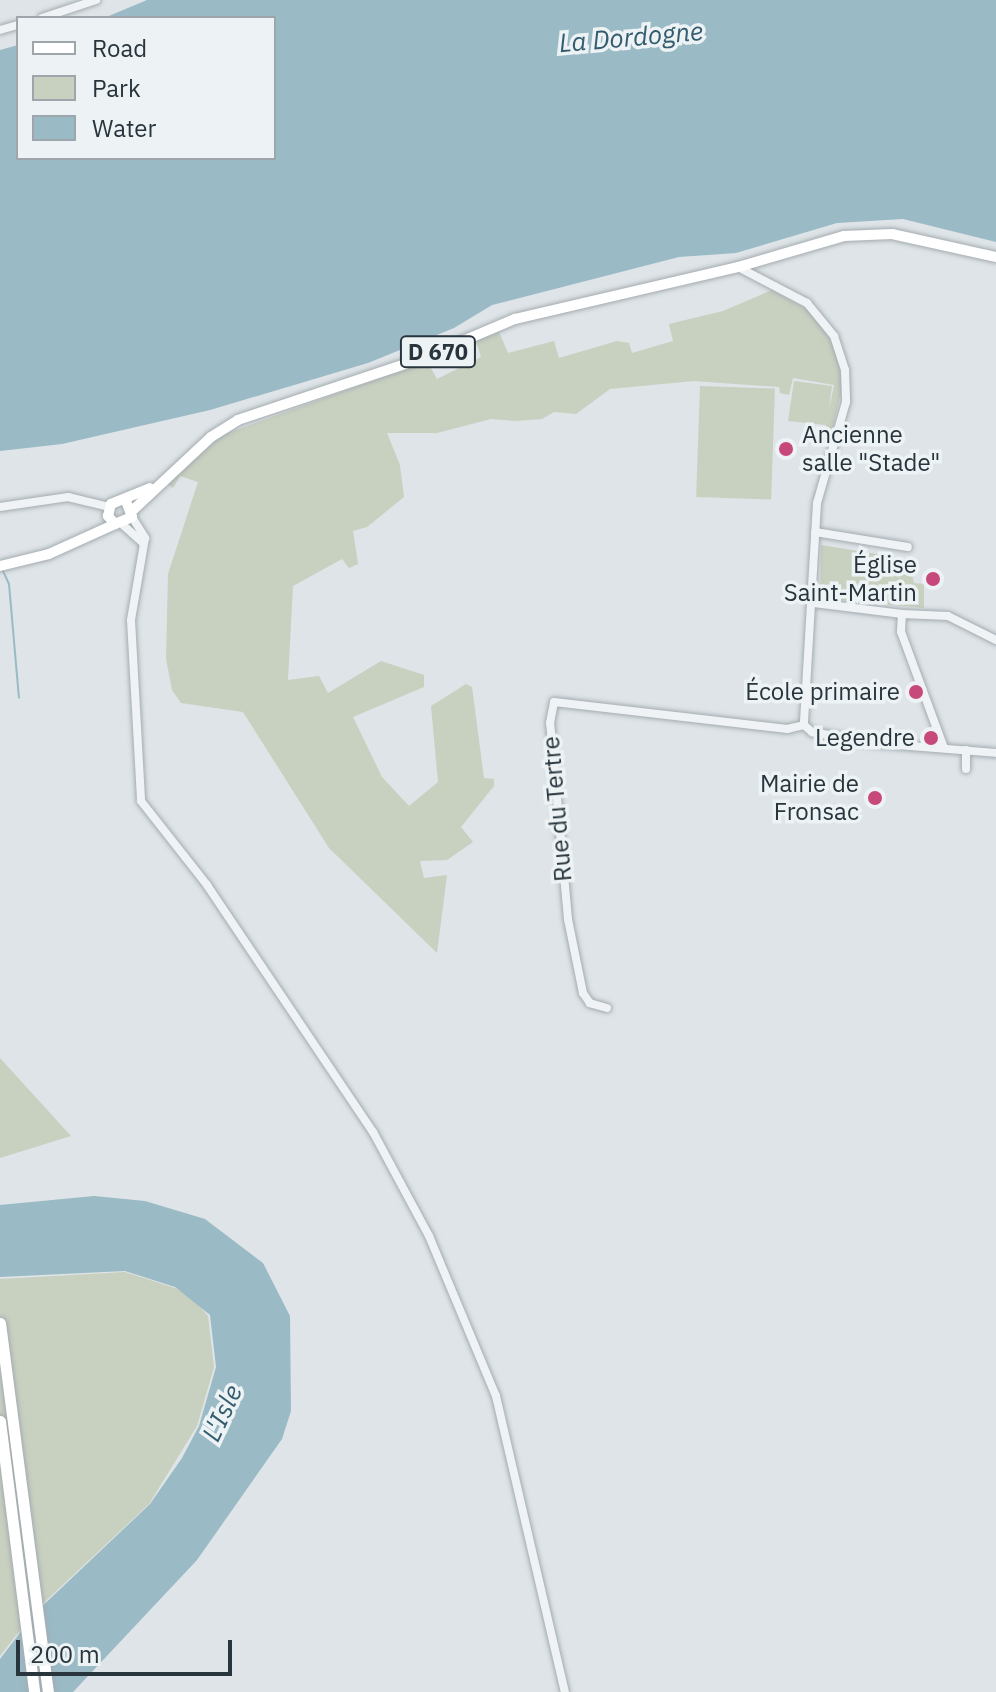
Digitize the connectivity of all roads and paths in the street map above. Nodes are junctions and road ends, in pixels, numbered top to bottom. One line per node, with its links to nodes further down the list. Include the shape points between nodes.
1 (96, 0): 2 (street)
2 (48, 16)
3 (996, 257): 4 (main road, D 670, via 920,238 869,233)
4 (738, 267): 7 (main road, D 670, via 515,319 423,358 238,420); 8 (street, via 807,303 824,320 841,353 846,402 823,467)
5 (0, 507): 6 (street, via 68,497)
6 (108, 510): 7 (main road); 7 (main road); 9 (main road, D 670)
7 (126, 515): 9 (main road, D 670); 25 (street, via 144,544 131,620 141,801 207,885 373,1132 429,1236 496,1396)
8 (815, 532): 10 (street); 12 (street)
9 (82, 538): 11 (main road, D 670, via 33,559)
10 (908, 547)
11 (0, 566)
12 (814, 603): 13 (street); 15 (street)
13 (902, 614): 14 (street, via 948,616); 16 (street, via 901,632)
14 (996, 640)
15 (804, 725): 16 (street, via 812,732 873,743); 20 (street, Rue du Tertre, via 787,729 554,702 550,723 568,919 583,993 590,1003)
16 (944, 748): 17 (street)
17 (966, 750): 18 (street); 19 (street)
18 (996, 753)
19 (966, 769)
20 (607, 1008)
21 (0, 1325): 24 (highway)
22 (0, 1421): 23 (highway)
23 (34, 1692)
24 (48, 1692)
25 (565, 1692)

